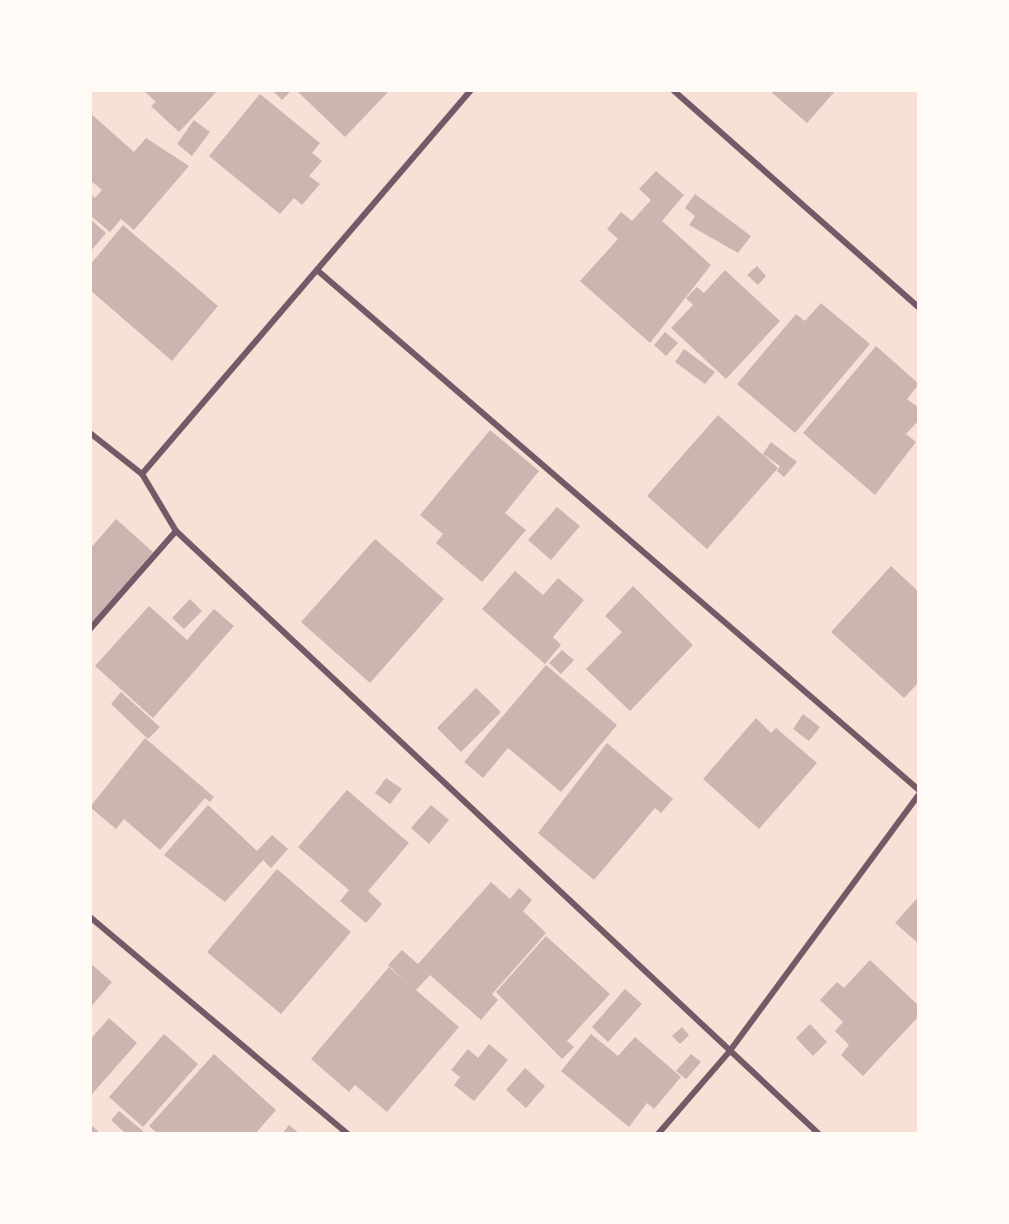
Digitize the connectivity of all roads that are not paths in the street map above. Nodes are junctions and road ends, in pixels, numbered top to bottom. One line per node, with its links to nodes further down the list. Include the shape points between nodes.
1 (471, 90): 3 (street)
2 (673, 90): 4 (street)
3 (317, 270): 6 (street); 9 (street)
4 (919, 308)
5 (90, 433): 6 (street)
6 (142, 474): 7 (street)
7 (176, 531): 8 (street); 11 (street)
8 (90, 629)
9 (919, 792): 11 (street)
10 (90, 917): 12 (street)
11 (729, 1052): 13 (street); 14 (street)
12 (348, 1134)
13 (658, 1134)
14 (819, 1134)

